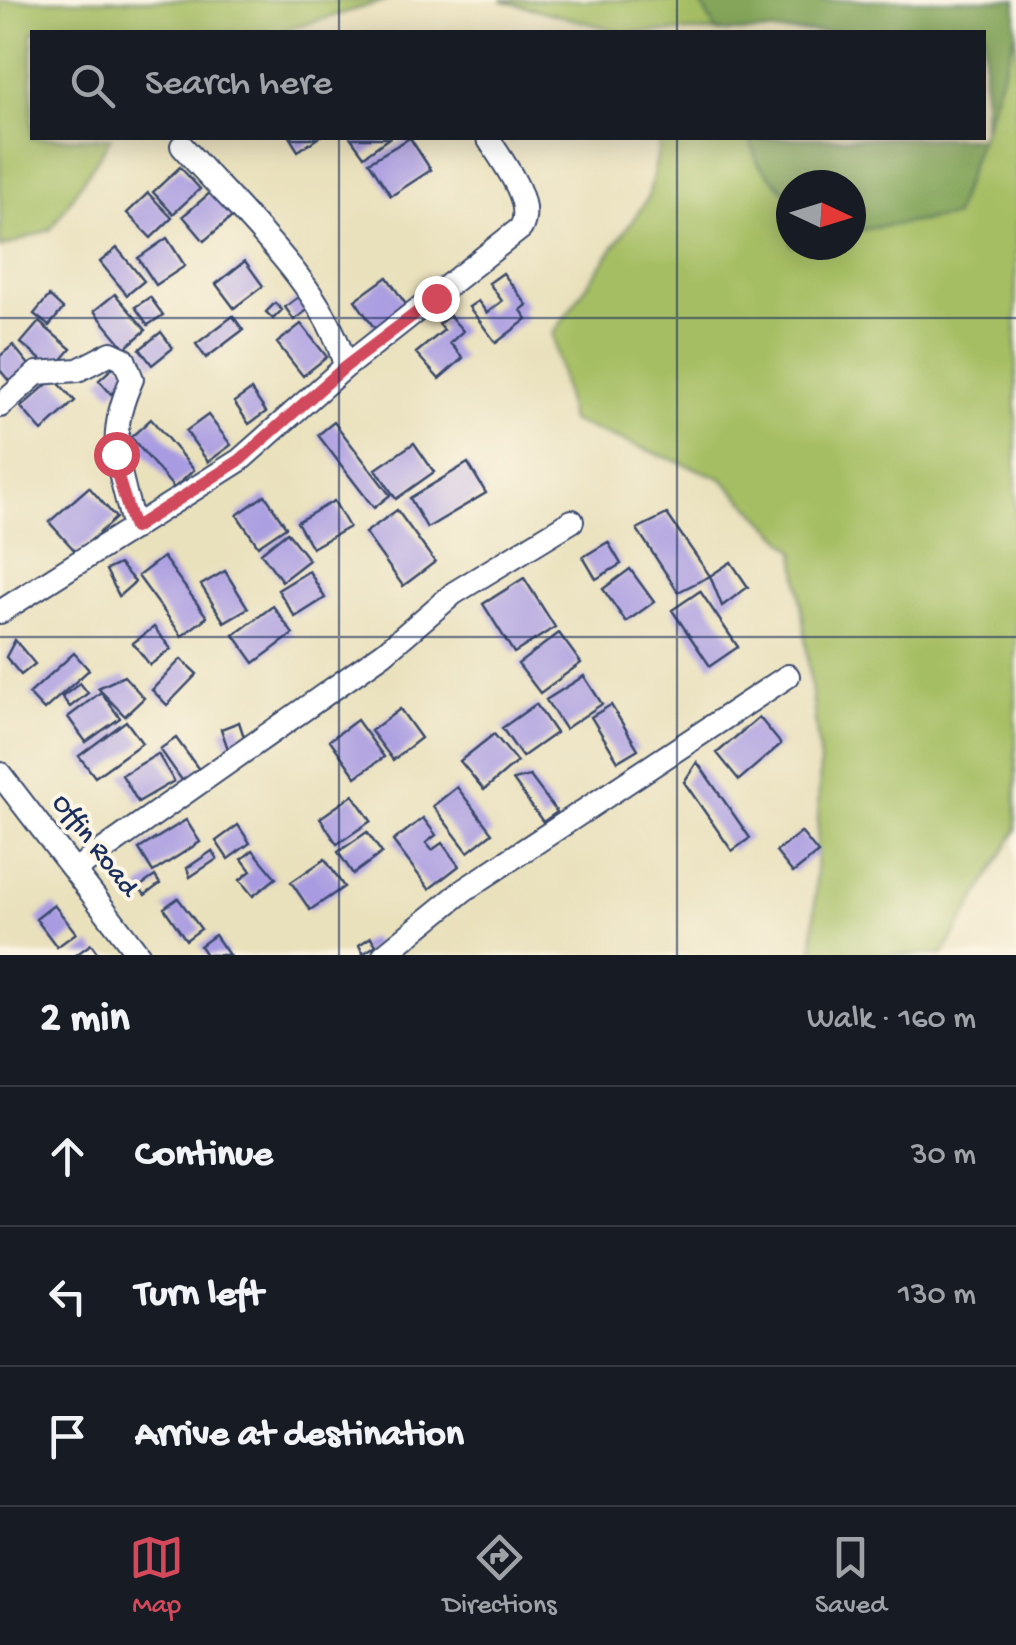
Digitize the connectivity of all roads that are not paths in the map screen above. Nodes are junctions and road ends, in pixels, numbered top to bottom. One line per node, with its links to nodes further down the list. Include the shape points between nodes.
1 (489, 140): 3 (street, via 525,204 521,228)
2 (182, 146): 3 (street, via 291,268 336,337)
3 (345, 367): 6 (street, via 240,460)
4 (0, 406): 6 (street, via 43,370 78,370 111,354 124,358 132,379 121,408 116,466)
5 (572, 521): 10 (street, via 454,593 384,653)
6 (134, 528): 7 (street)
7 (0, 612)
8 (788, 676): 12 (street, via 464,890)
9 (0, 774): 10 (street, Offin Road)
10 (75, 870): 11 (street, Offin Road)
11 (139, 955)
12 (384, 955)

